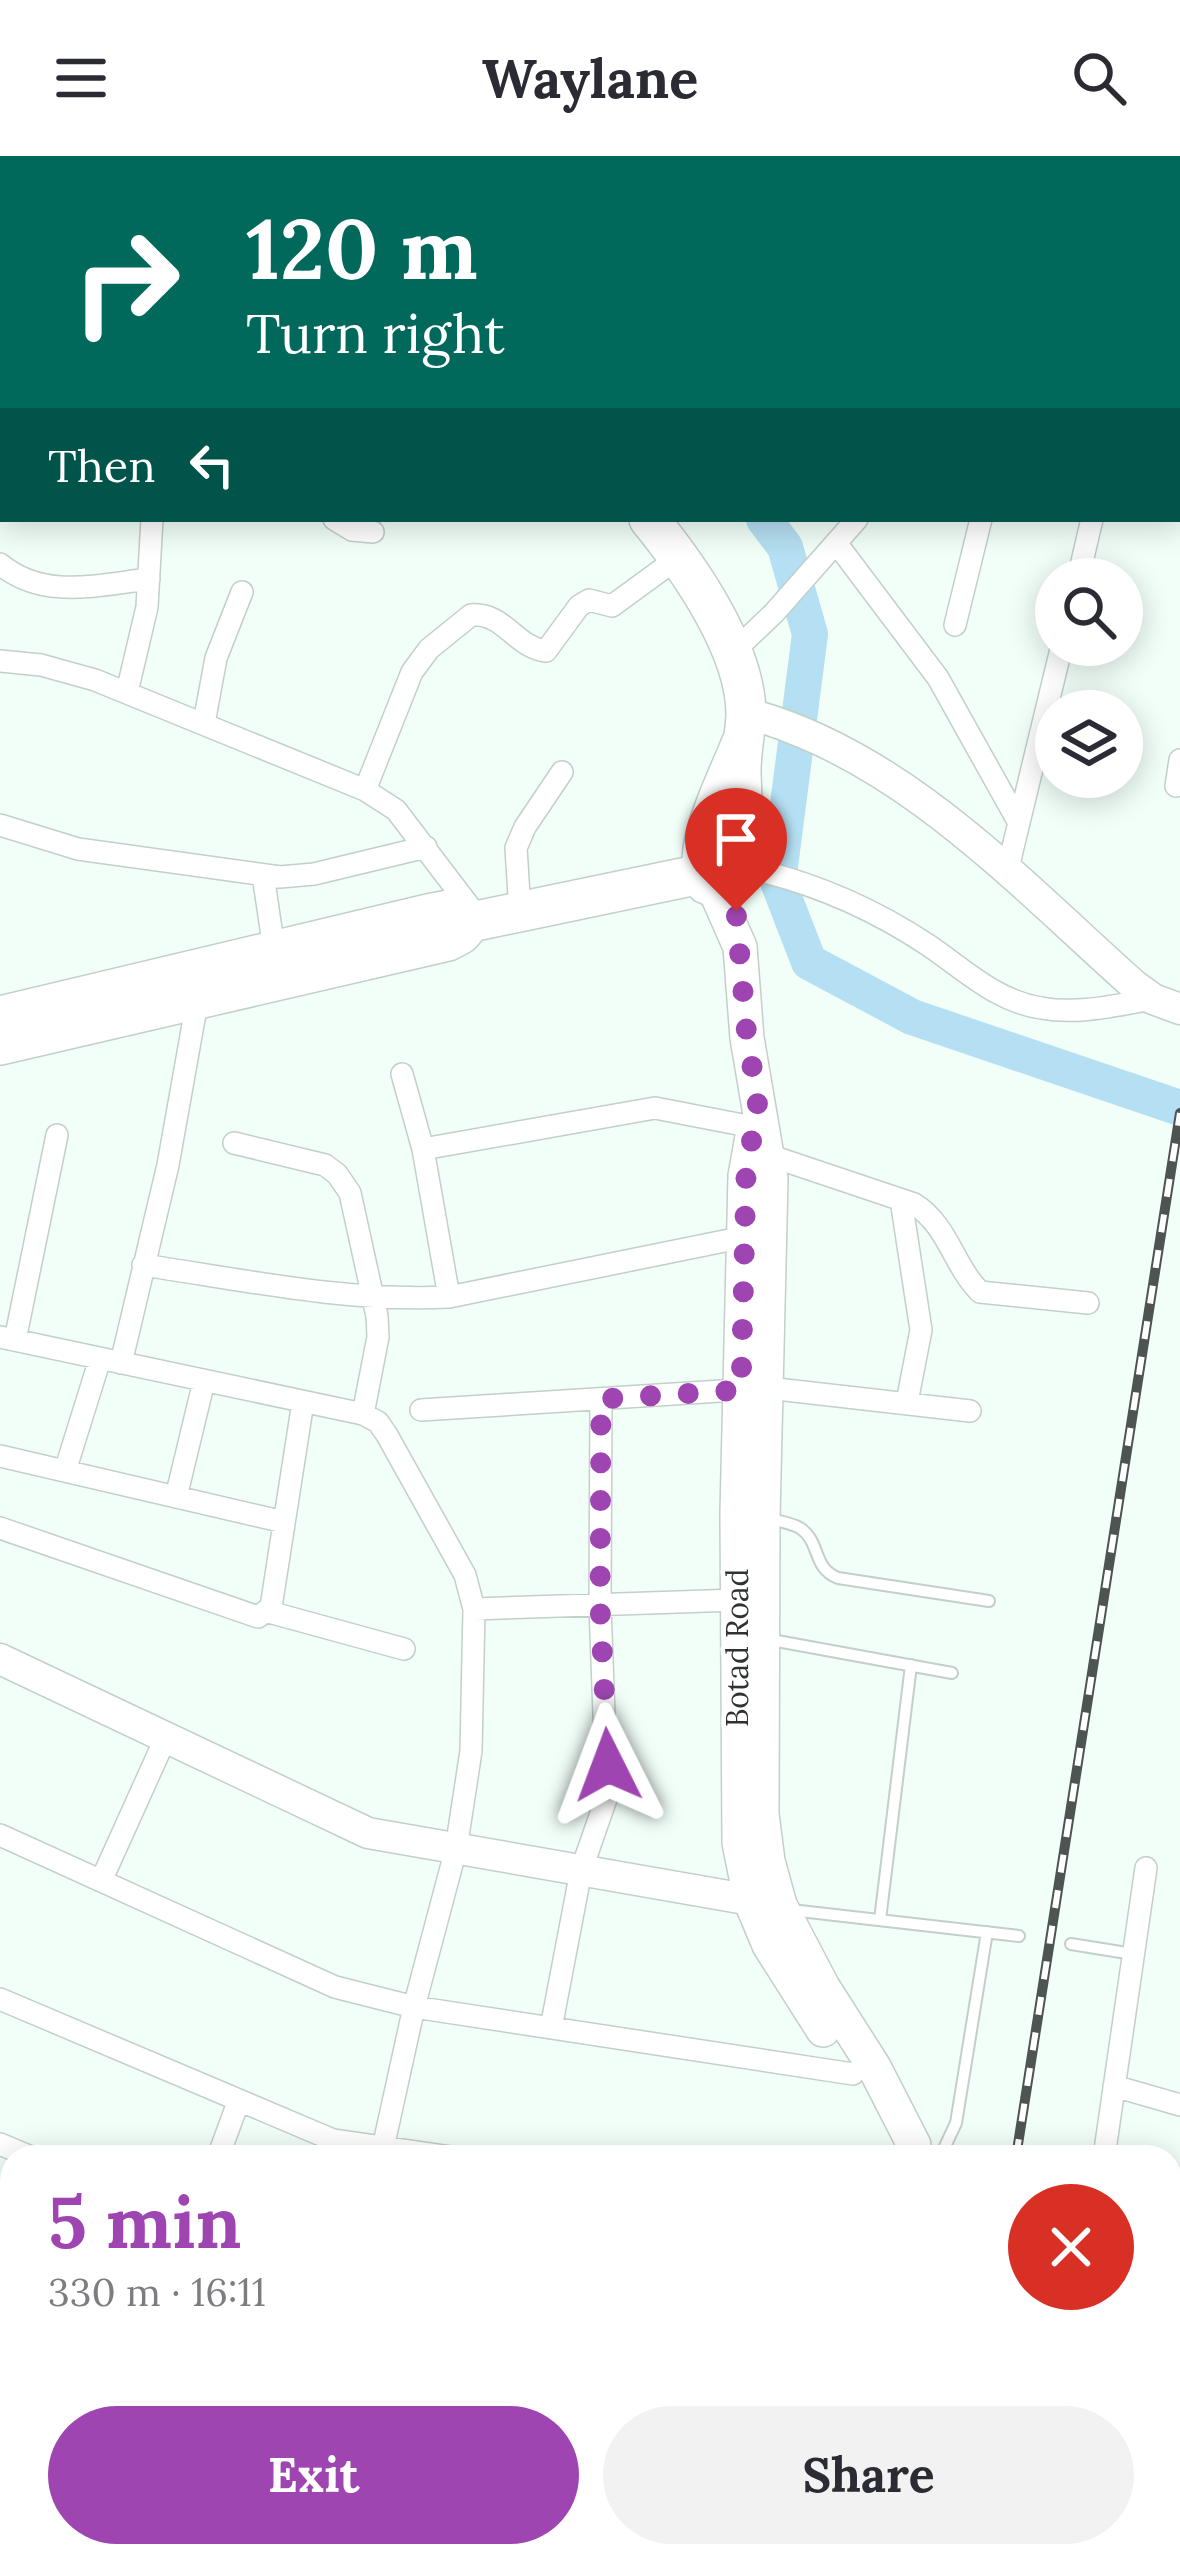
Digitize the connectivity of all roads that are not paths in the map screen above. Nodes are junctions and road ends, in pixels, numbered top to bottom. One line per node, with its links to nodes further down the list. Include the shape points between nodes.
1 (152, 522): 12 (street)
2 (339, 522): 7 (street)
3 (652, 522): 9 (highway)
4 (854, 522): 8 (street)
5 (980, 522): 14 (street)
6 (1091, 522): 10 (street)
7 (373, 532)
8 (831, 550): 15 (street); 25 (street, via 938,678)
9 (679, 557): 15 (highway); 24 (street, via 612,606 579,606 546,651 496,618 471,615 412,672)
10 (1083, 558)
11 (0, 564): 12 (street, via 39,586)
12 (149, 579): 18 (street)
13 (242, 592): 19 (street, via 216,658)
14 (955, 625)
15 (730, 654): 20 (highway)
16 (0, 661): 18 (street)
17 (1057, 666): 25 (street)
18 (127, 692): 19 (street)
19 (204, 723): 24 (street)
20 (743, 729): 28 (street, via 793,725 895,779); 30 (highway, via 729,806 704,843)
21 (1180, 760): 23 (street)
22 (562, 772): 31 (street, via 516,848)
23 (1176, 786)
24 (365, 790): 27 (street, via 396,810)
25 (1019, 823): 28 (street)
26 (0, 825): 29 (street, via 78,849)
27 (426, 847): 29 (street, via 314,874); 32 (street)
28 (1007, 872): 35 (street)
29 (263, 875): 33 (street)
30 (722, 877): 31 (highway); 35 (street, via 796,878 876,915 1018,1003 1083,1011); 39 (main road, Botad Road)
31 (520, 911): 32 (highway)
32 (475, 921): 33 (highway, via 449,910); 34 (highway, via 448,941)
33 (274, 949): 34 (highway)
34 (200, 982): 36 (highway); 37 (highway); 45 (street)
35 (1166, 1004)
36 (0, 1016)
37 (0, 1045)
38 (401, 1074): 42 (street)
39 (760, 1127): 42 (street, via 655,1108); 43 (street); 44 (main road, Botad Road, via 746,1176); 52 (main road, Botad Road)
40 (57, 1135): 49 (street)
41 (234, 1143): 47 (street, via 337,1174 350,1193)
42 (423, 1149): 46 (street)
43 (901, 1200): 48 (street, via 932,1215 980,1292); 55 (street, via 921,1330)
44 (744, 1237): 46 (street); 52 (main road, Botad Road)
45 (143, 1265): 47 (street); 50 (street)
46 (449, 1297): 47 (street)
47 (374, 1299): 58 (street, via 378,1337)
48 (1088, 1303)
49 (8, 1338): 50 (street)
50 (111, 1361): 51 (street); 60 (street)
51 (204, 1381): 54 (street); 61 (street)
52 (754, 1389): 53 (street); 55 (street); 62 (main road, Botad Road)
53 (601, 1399): 56 (street); 67 (street)
54 (303, 1402): 58 (street); 63 (street)
55 (907, 1402): 57 (street)
56 (421, 1410)
57 (970, 1411)
58 (363, 1414): 68 (street, via 387,1435 465,1576)
59 (0, 1456): 60 (street)
60 (65, 1471): 61 (street)
61 (176, 1497): 63 (street)
62 (750, 1515): 65 (main road, Botad Road); 66 (lane, via 798,1526 820,1566 838,1578); 70 (main road, Botad Road)
63 (284, 1522): 69 (street)
64 (0, 1528): 69 (street, via 258,1617)
65 (737, 1600): 67 (street); 81 (main road, Botad Road, via 739,1843)
66 (989, 1601)
67 (600, 1606): 68 (street); 79 (street, via 607,1796)
68 (474, 1609): 77 (street, via 471,1750)
69 (269, 1612): 71 (street)
70 (763, 1639): 73 (lane); 81 (main road, Botad Road, via 762,1814)
71 (404, 1649)
72 (0, 1659): 75 (street)
73 (911, 1666): 74 (lane); 82 (lane)
74 (952, 1673)
75 (166, 1738): 77 (street, via 368,1833); 80 (street)
76 (0, 1834): 80 (street)
77 (456, 1849): 79 (street); 88 (street)
78 (1146, 1868): 86 (street)
79 (581, 1871): 81 (street); 89 (street)
80 (101, 1881): 88 (street, via 335,1988)
81 (771, 1905): 82 (lane); 90 (main road, Botad Road, via 770,1945); 98 (main road, Botad Road)
82 (880, 1920): 83 (lane)
83 (987, 1932): 84 (lane); 99 (lane, via 956,2123)
84 (1019, 1936)
85 (1071, 1944): 86 (lane)
86 (1134, 1954): 91 (street)
87 (0, 1999): 92 (street)
88 (414, 2007): 89 (street); 96 (street)
89 (551, 2028): 90 (street)
90 (853, 2074): 97 (main road, Botad Road)
91 (1114, 2086): 93 (street); 100 (street)
92 (239, 2100): 94 (street); 95 (street)
93 (1180, 2104)
94 (222, 2145)
95 (353, 2145)
96 (384, 2145)
97 (916, 2145)
98 (918, 2145)
99 (932, 2145)
100 (1106, 2145)

